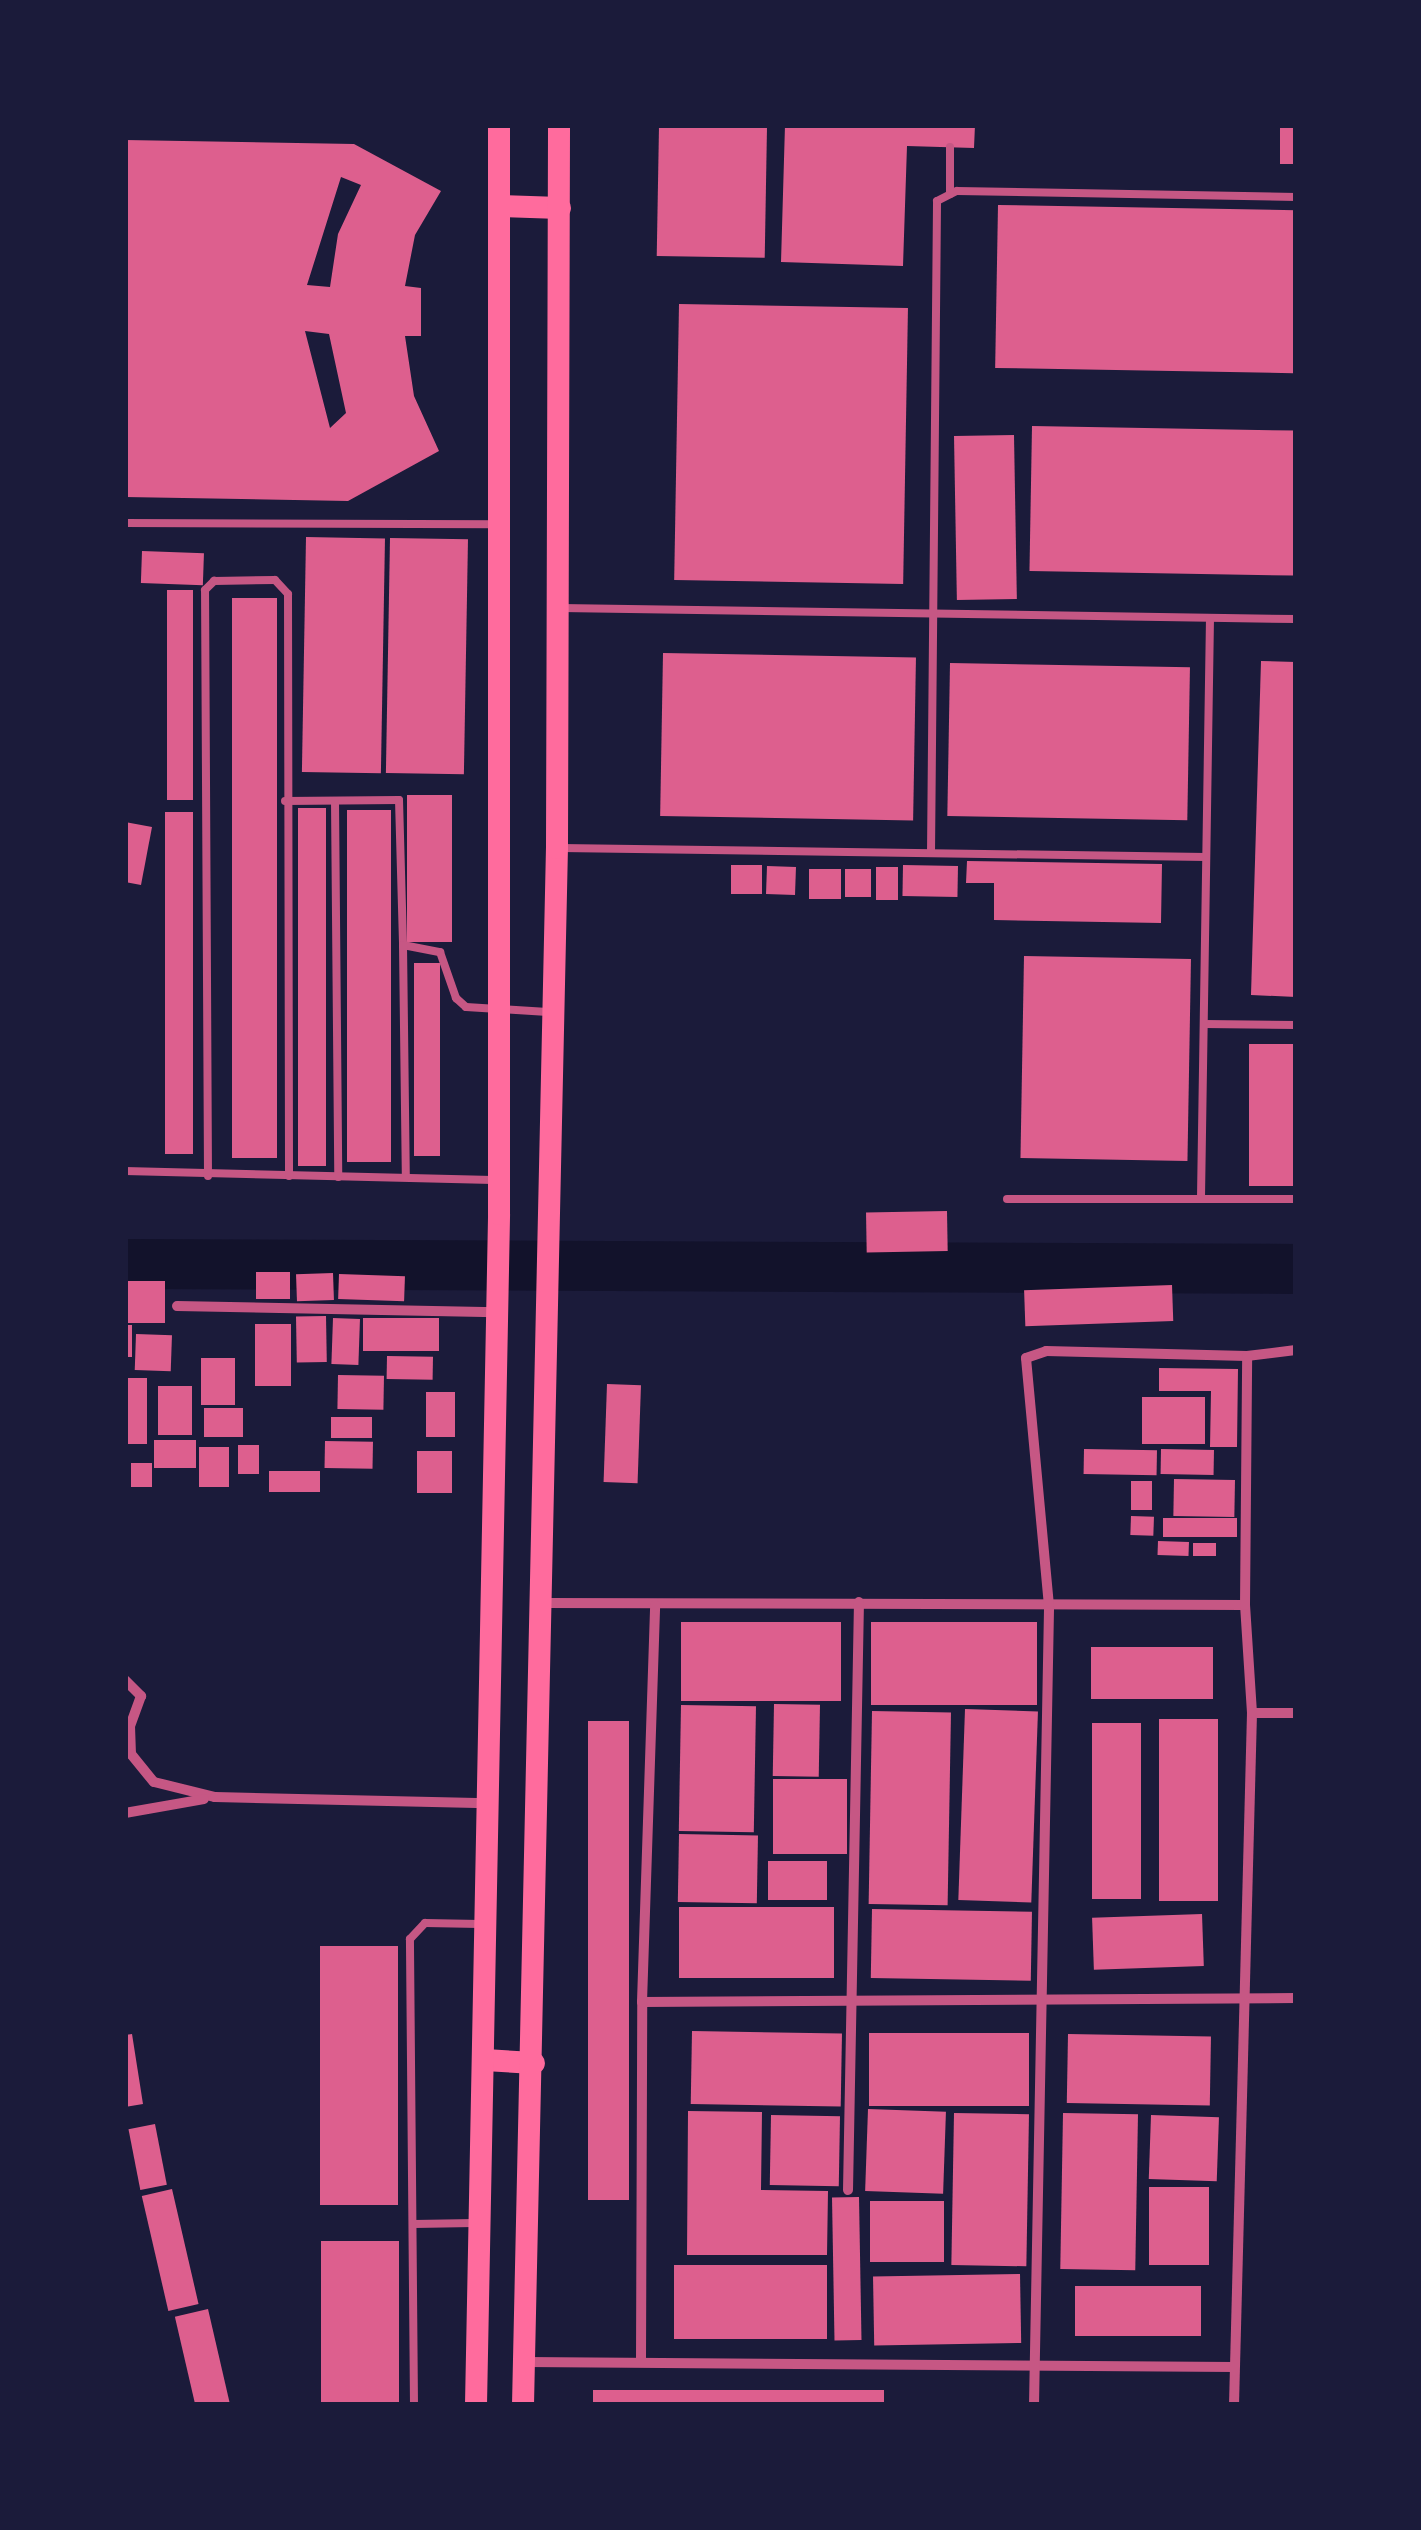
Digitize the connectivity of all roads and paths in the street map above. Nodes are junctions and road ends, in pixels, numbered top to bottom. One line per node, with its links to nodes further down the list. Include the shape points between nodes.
1 (497, 125): 6 (highway)
2 (559, 125): 7 (highway)
3 (950, 147): 4 (lane)
4 (950, 194): 5 (lane); 11 (lane, via 933,212)
5 (1296, 198)
6 (501, 206): 7 (highway); 9 (highway)
7 (560, 208): 10 (highway)
8 (125, 523): 9 (lane)
9 (504, 524): 20 (highway)
10 (559, 608): 11 (lane); 16 (highway)
11 (935, 613): 12 (lane); 17 (lane)
12 (1210, 618): 13 (lane); 18 (lane)
13 (1296, 619)
14 (285, 801): 15 (lane); 25 (lane, via 288,594 275,580 214,582 205,590); 26 (lane)
15 (334, 801): 19 (lane, via 401,803); 27 (lane)
16 (557, 848): 17 (lane); 21 (highway)
17 (931, 853): 18 (lane)
18 (1206, 857): 22 (lane)
19 (404, 945): 20 (lane, via 440,952 460,1004); 28 (lane)
20 (499, 1010): 21 (lane); 29 (highway)
21 (553, 1012): 38 (highway)
22 (1204, 1024): 23 (lane); 30 (lane)
23 (1296, 1026)
24 (125, 1170): 25 (lane)
25 (208, 1176): 26 (lane)
26 (289, 1176): 27 (lane)
27 (338, 1177): 28 (lane)
28 (406, 1177): 29 (lane)
29 (498, 1180): 34 (highway)
30 (1201, 1197): 31 (lane); 32 (lane)
31 (1006, 1199)
32 (1296, 1199)
33 (177, 1306): 34 (street)
34 (498, 1306): 46 (highway)
35 (1296, 1350): 36 (street)
36 (1247, 1356): 40 (street); 41 (street, via 1046,1350 1026,1358)
37 (859, 1602): 39 (street); 41 (street); 51 (street)
38 (544, 1603): 39 (street); 55 (highway)
39 (654, 1605): 52 (street)
40 (1245, 1605): 41 (street); 43 (street)
41 (1050, 1606): 53 (street)
42 (125, 1680): 45 (street, via 142,1696 130,1726 139,1771 154,1782)
43 (1252, 1713): 44 (street); 49 (street)
44 (1296, 1713)
45 (215, 1798): 46 (street); 47 (street)
46 (489, 1803): 48 (highway)
47 (125, 1813)
48 (488, 1924): 54 (highway); 58 (lane, via 425,1922 410,1939)
49 (1242, 1998): 50 (street); 53 (street); 61 (street)
50 (1296, 1998)
51 (854, 2001): 52 (street); 53 (street); 56 (street)
52 (642, 2002): 59 (street)
53 (1044, 2002): 62 (street)
54 (485, 2060): 55 (highway); 57 (highway)
55 (534, 2063): 60 (highway)
56 (848, 2190)
57 (482, 2223): 58 (lane); 64 (highway)
58 (414, 2224): 63 (lane)
59 (641, 2360): 60 (street); 62 (street)
60 (524, 2362): 65 (highway)
61 (1234, 2366): 62 (street); 67 (street)
62 (1034, 2367): 66 (street)
63 (414, 2405)
64 (476, 2405)
65 (523, 2405)
66 (1034, 2405)
67 (1234, 2405)

